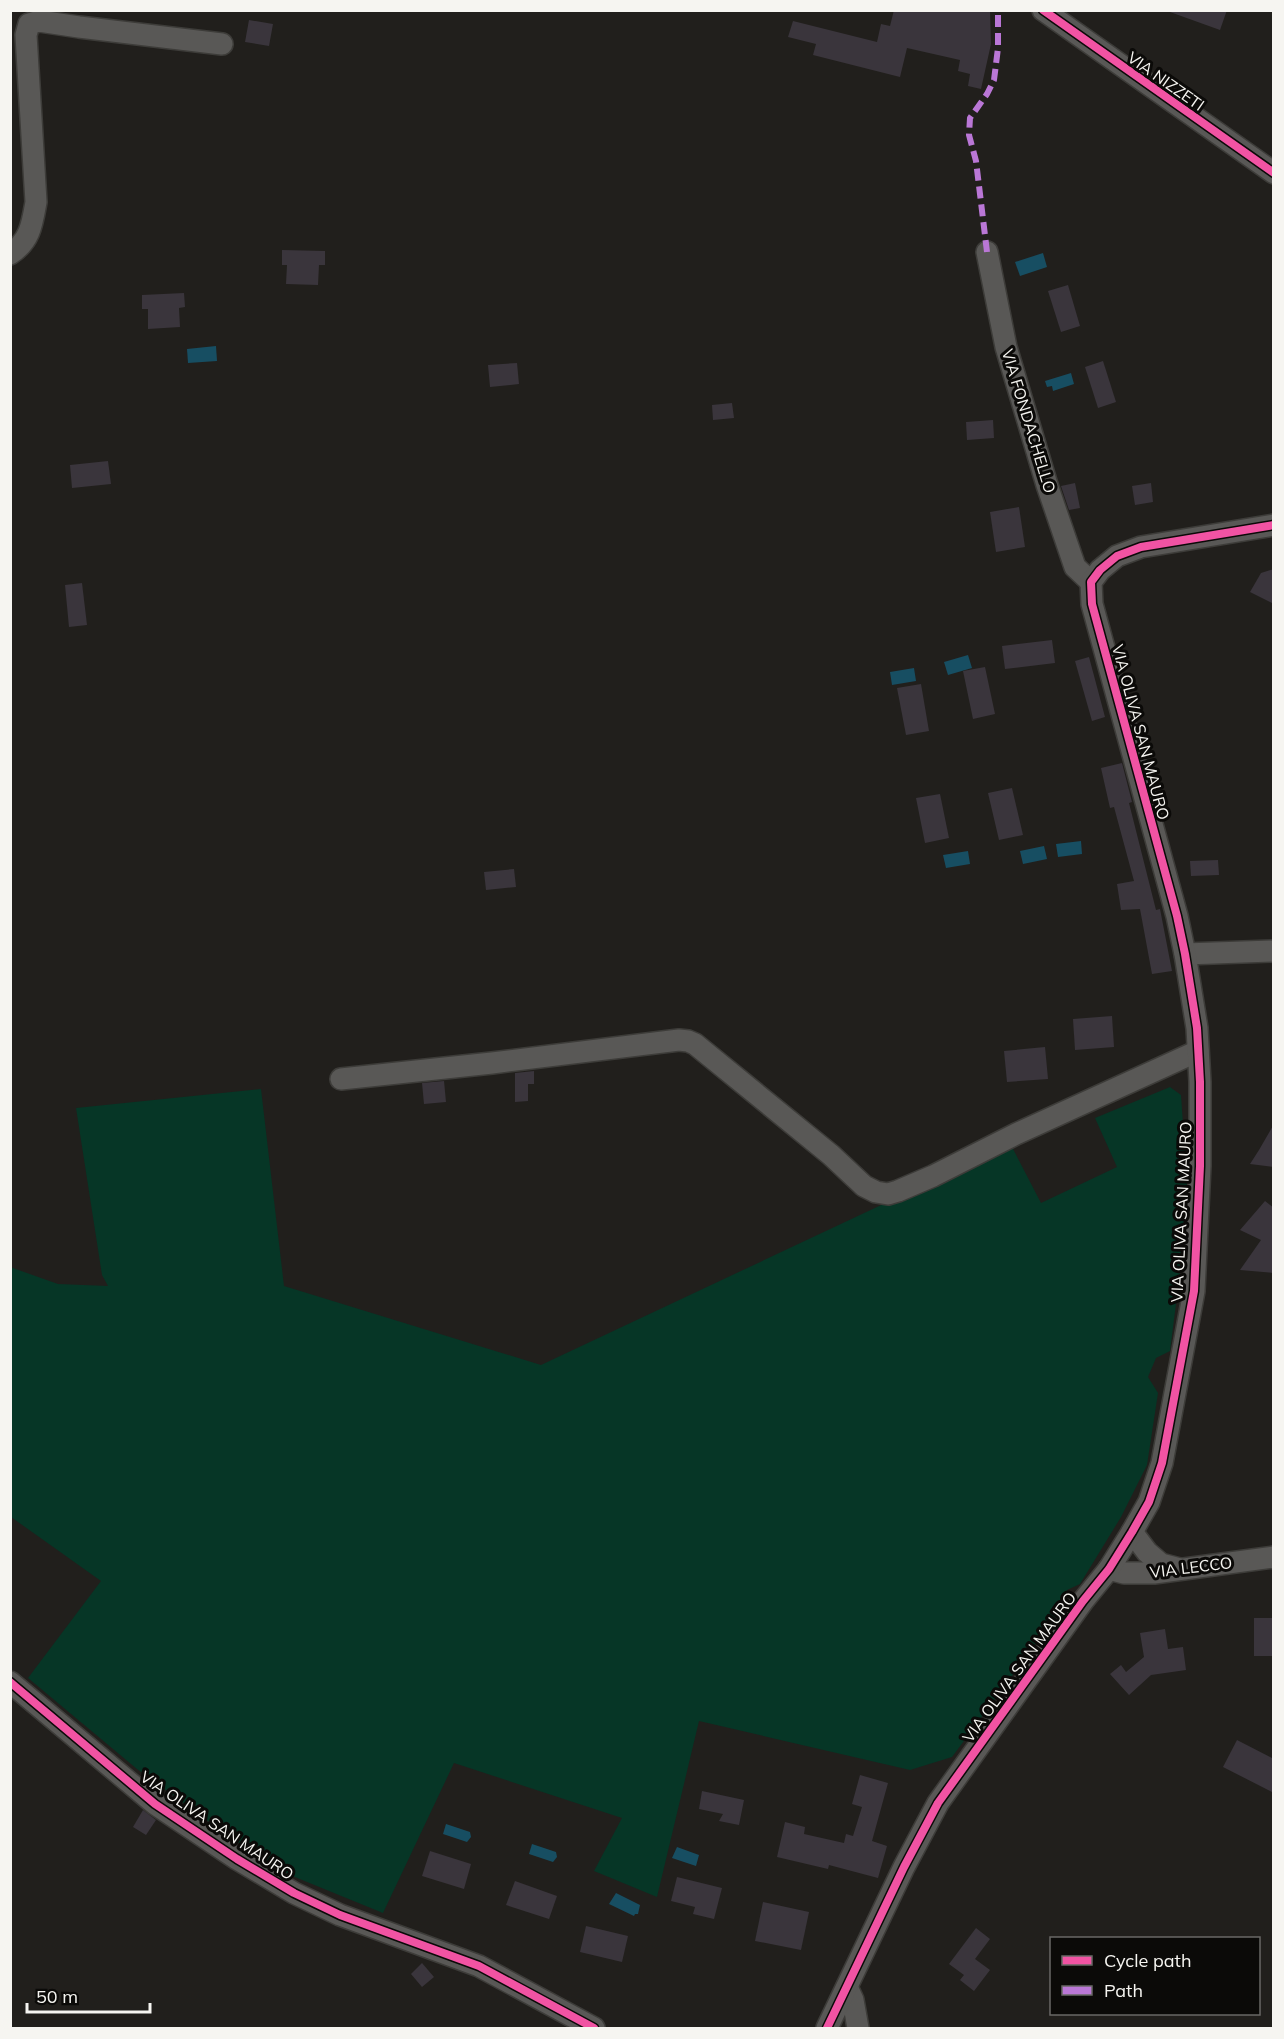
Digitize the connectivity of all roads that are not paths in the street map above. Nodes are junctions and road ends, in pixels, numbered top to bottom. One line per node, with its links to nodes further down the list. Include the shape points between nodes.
1 (1043, 10): 3 (street, VIA NIZZETI)
2 (222, 44): 5 (street, via 39,21 29,24 26,35 36,202 32,227 20,248)
3 (1274, 173)
4 (987, 252): 7 (street, VIA FONDACHELLO, via 1006,347 1047,485 1075,567)
5 (10, 255)
6 (1274, 525): 7 (street, via 1141,547 1117,556)
7 (1091, 582): 9 (street, VIA OLIVA SAN MAURO, via 1092,604)
8 (1274, 951): 9 (street)
9 (1185, 954): 10 (street, VIA OLIVA SAN MAURO)
10 (1198, 1051): 11 (street, via 888,1194 864,1186 688,1041); 12 (street, VIA OLIVA SAN MAURO, via 1200,1166 1194,1291 1162,1463 1149,1502)
11 (341, 1079)
12 (1132, 1532): 14 (street, VIA OLIVA SAN MAURO); 15 (street, via 1161,1564)
13 (1274, 1557): 15 (street, VIA LECCO)
14 (1109, 1569): 15 (street, VIA LECCO, via 1154,1573); 17 (street, VIA OLIVA SAN MAURO, via 938,1803)
15 (1180, 1569)
16 (10, 1682): 18 (street, VIA OLIVA SAN MAURO, via 155,1804 294,1893 340,1915 479,1966)
17 (847, 1987): 19 (street, VIA OLIVA SAN MAURO); 20 (street, via 854,2000)
18 (594, 2028)
19 (827, 2028)
20 (858, 2028)

